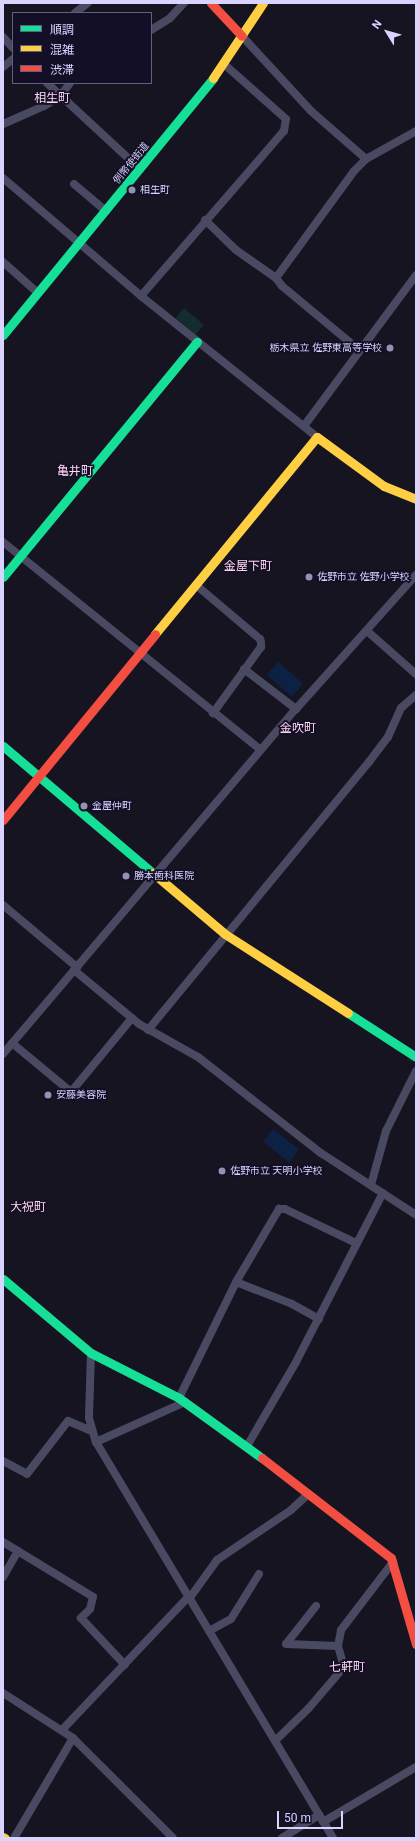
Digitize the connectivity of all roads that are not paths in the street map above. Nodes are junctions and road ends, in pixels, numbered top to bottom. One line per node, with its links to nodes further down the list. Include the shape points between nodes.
1 (88, 3): 5 (street)
2 (184, 3): 6 (street, via 170,18)
3 (210, 3): 7 (street)
4 (263, 3): 7 (street, 例幣使街道)
5 (76, 12)
6 (152, 29)
7 (242, 36): 11 (street, 例幣使街道); 18 (street, via 311,111)
8 (3, 37): 9 (street)
9 (12, 47)
10 (12, 60): 12 (street)
11 (224, 64): 19 (street, 例幣使街道); 23 (street, via 286,119 286,125 284,131)
12 (3, 67)
13 (48, 84): 15 (street)
14 (69, 84): 15 (street)
15 (60, 96): 16 (street); 19 (street)
16 (3, 124)
17 (416, 130): 18 (street)
18 (366, 159): 27 (street, via 354,171)
19 (140, 169): 22 (street, 例幣使街道)
20 (3, 178): 24 (street)
21 (74, 184): 22 (street)
22 (106, 211): 24 (street, 例幣使街道)
23 (205, 220): 27 (street, via 236,250); 29 (street)
24 (79, 242): 28 (street, 例幣使街道); 29 (street)
25 (3, 262): 28 (street)
26 (416, 275): 32 (street)
27 (276, 278): 32 (street, via 282,286)
28 (38, 294): 30 (street, 例幣使街道)
29 (141, 296): 31 (street)
30 (3, 335)
31 (198, 342): 33 (street); 37 (street)
32 (359, 350): 33 (street)
33 (304, 426): 34 (street)
34 (317, 437): 35 (street, via 384,486); 40 (street)
35 (416, 499)
36 (3, 542): 37 (street)
37 (20, 556): 39 (street); 42 (street)
38 (416, 575): 41 (street)
39 (3, 577)
40 (196, 585): 42 (street); 43 (street, via 260,639 261,647)
41 (367, 630): 44 (street); 46 (street)
42 (139, 654): 47 (street); 50 (street)
43 (244, 669): 46 (street); 47 (street)
44 (416, 674)
45 (416, 695): 54 (street, via 401,708 388,738 369,762)
46 (296, 709): 49 (street)
47 (213, 713): 49 (street)
48 (3, 746): 50 (street)
49 (261, 750): 52 (street)
50 (39, 777): 51 (street); 52 (street)
51 (3, 820)
52 (155, 874): 54 (street); 55 (street)
53 (3, 905): 55 (street)
54 (225, 934): 57 (street); 60 (street)
55 (75, 968): 56 (street); 58 (street)
56 (132, 1018): 57 (street); 58 (street, via 72,1092)
57 (148, 1030): 62 (street, via 198,1057 321,1153)
58 (12, 1043): 59 (street)
59 (3, 1054)
60 (416, 1057)
61 (416, 1071): 62 (street, via 386,1131)
62 (371, 1185): 63 (street)
63 (383, 1193): 64 (street); 65 (street)
64 (416, 1215)
65 (356, 1243): 67 (street, via 281,1208 261,1237); 68 (street)
66 (3, 1279): 69 (street)
67 (236, 1282): 68 (street, via 292,1304); 70 (street)
68 (319, 1319): 73 (street)
69 (92, 1353): 70 (street); 71 (street, via 89,1418)
70 (182, 1400): 72 (street); 73 (street)
71 (91, 1431): 72 (street); 74 (street, via 68,1421 27,1474)
72 (96, 1442): 81 (street)
73 (247, 1446): 75 (street)
74 (3, 1461)
75 (307, 1494): 78 (street); 81 (street, via 292,1510 218,1560)
76 (3, 1542): 77 (street)
77 (18, 1551): 80 (street); 86 (street, via 93,1597 90,1609 81,1618)
78 (393, 1562): 84 (street); 85 (street, via 341,1630)
79 (259, 1574): 83 (street, via 231,1619)
80 (3, 1577)
81 (188, 1598): 83 (street); 86 (street)
82 (316, 1606): 85 (street, via 286,1644)
83 (209, 1631): 90 (street)
84 (416, 1644)
85 (338, 1646): 90 (street, via 344,1667 308,1709)
86 (125, 1665): 88 (street)
87 (3, 1693): 88 (street)
88 (62, 1730): 89 (street)
89 (73, 1738): 94 (street); 95 (street)
90 (276, 1740): 92 (street)
91 (416, 1767): 93 (street)
92 (319, 1814): 93 (street); 96 (street)
93 (324, 1822): 97 (street)
94 (14, 1838)
95 (173, 1838)
96 (282, 1838)
97 (333, 1838)

